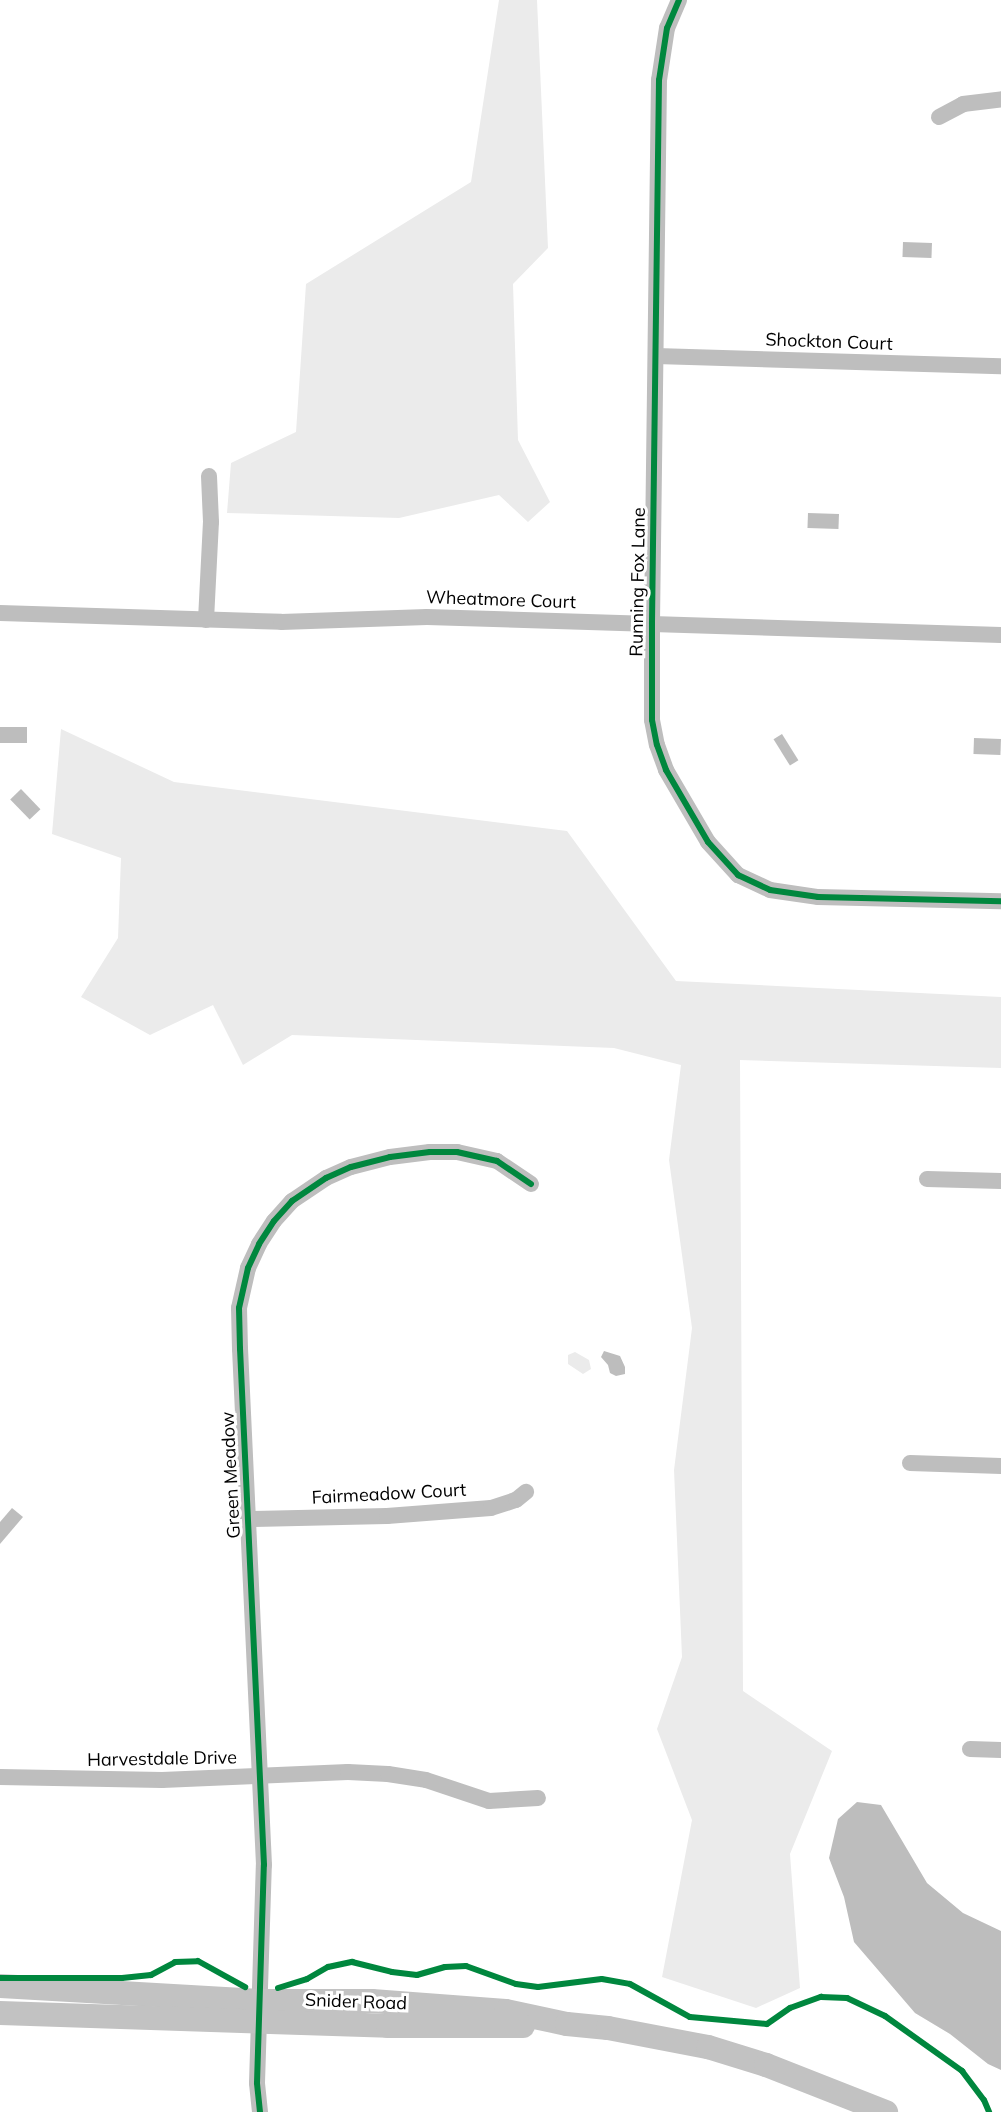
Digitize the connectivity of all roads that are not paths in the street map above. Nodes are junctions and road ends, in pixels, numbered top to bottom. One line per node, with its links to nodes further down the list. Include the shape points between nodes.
1 (679, 0): 4 (street, Running Fox Lane, via 667,28 659,80)
2 (1001, 99): 3 (street, via 963,104)
3 (939, 117)
4 (656, 356): 5 (street, Shockton Court); 9 (street, Running Fox Lane)
5 (1001, 366)
6 (209, 476): 8 (street)
7 (0, 613): 8 (street, Wheatmore Court)
8 (206, 620): 9 (street, Wheatmore Court, via 334,622 427,617)
9 (652, 624): 10 (street, Wheatmore Court); 11 (street, Running Fox Lane, via 652,720 657,745 666,770 708,842 738,875 770,890 818,897)
10 (1001, 635)
11 (1001, 902)
12 (927, 1179): 13 (street)
13 (1001, 1181)
14 (531, 1184): 18 (street, Green Meadow, via 497,1161 470,1154 430,1152 390,1157 326,1178 298,1197 274,1221 248,1269 239,1308)
15 (910, 1463): 16 (street)
16 (1001, 1466)
17 (526, 1492): 18 (street, Fairmeadow Court, via 516,1500 491,1508 387,1516)
18 (249, 1519): 21 (street, Green Meadow)
19 (970, 1749): 20 (street)
20 (1001, 1750)
21 (260, 1776): 22 (street, Harvestdale Drive, via 118,1781); 23 (street, Harvestdale Drive, via 388,1774 426,1780 489,1800); 25 (street, Green Meadow, via 264,1865)
22 (0, 1777)
23 (538, 1798)
24 (0, 1986): 25 (street, Snider Road)
25 (260, 2010): 26 (street, Snider Road); 27 (street, Green Meadow); 28 (street, Snider Road, via 411,2026 567,2024 618,2030 708,2047)
26 (0, 2013)
27 (260, 2112)
28 (886, 2112)

